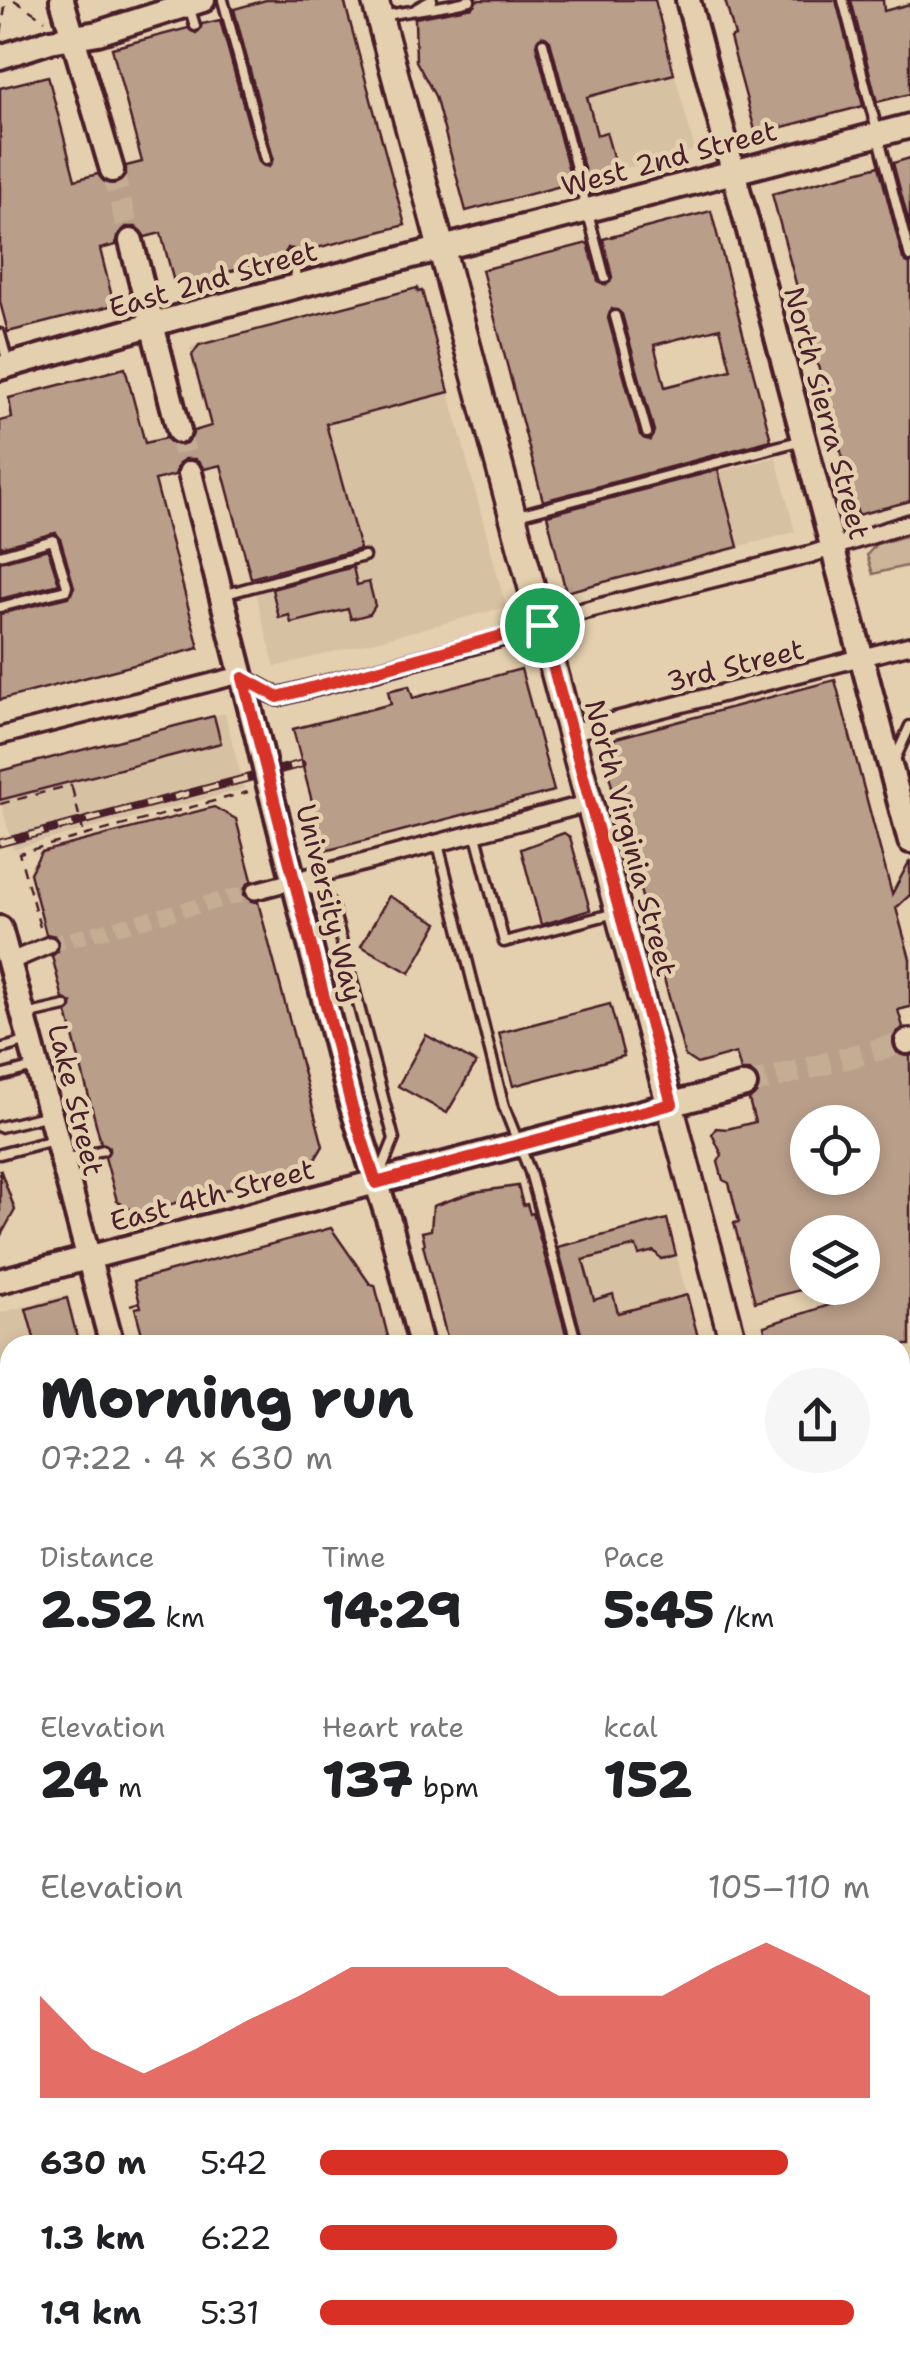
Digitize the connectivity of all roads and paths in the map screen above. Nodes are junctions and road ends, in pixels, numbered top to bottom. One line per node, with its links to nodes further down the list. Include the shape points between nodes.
1 (6, 0): 13 (path)
2 (14, 0): 12 (path)
3 (62, 0): 14 (main road)
4 (223, 0): 19 (lane)
5 (432, 0): 9 (lane)
6 (470, 0): 9 (lane)
7 (688, 0): 21 (main road, North Sierra Street)
8 (843, 0): 18 (lane)
9 (417, 8): 10 (lane)
10 (377, 9): 24 (main road, North Virginia Street)
11 (195, 10): 14 (main road)
12 (44, 20)
13 (1, 34)
14 (74, 36): 16 (main road); 20 (main road)
15 (542, 42): 22 (lane)
16 (0, 57)
17 (910, 126): 18 (main road, West 2nd Street)
18 (878, 134): 21 (main road, West 2nd Street); 26 (lane)
19 (266, 160)
20 (112, 170)
21 (732, 172): 22 (main road, West 2nd Street); 35 (main road, North Sierra Street)
22 (588, 210): 24 (main road, West 2nd Street); 27 (lane)
23 (130, 241): 30 (main road)
24 (442, 248): 28 (main road, East 2nd Street); 37 (main road, North Virginia Street)
25 (291, 256): 28 (lane)
26 (910, 257)
27 (605, 278)
28 (299, 285): 30 (main road, East 2nd Street)
29 (615, 316): 34 (lane)
30 (152, 326): 32 (main road, East 2nd Street); 33 (main road)
31 (0, 334): 32 (lane)
32 (5, 367)
33 (179, 430)
34 (647, 432)
35 (802, 440): 37 (lane); 39 (main road, North Sierra Street)
36 (190, 473): 42 (main road, University Way)
37 (514, 516): 44 (main road, North Virginia Street)
38 (910, 523): 39 (street)
39 (832, 546): 44 (street); 46 (main road, North Sierra Street)
40 (0, 555): 43 (lane, via 53,540 67,586)
41 (364, 556): 42 (lane)
42 (222, 595): 47 (main road, University Way)
43 (0, 607)
44 (542, 625): 47 (street, via 278,697); 49 (main road, North Virginia Street)
45 (910, 644): 46 (street, 3rd Street)
46 (861, 658): 49 (street, 3rd Street); 51 (main road, North Sierra Street)
47 (243, 678): 50 (street); 52 (main road, University Way, bridge, via 258,739)
48 (910, 726): 51 (lane)
49 (571, 732): 53 (main road, North Virginia Street)
50 (0, 736)
51 (891, 770): 57 (main road, North Sierra Street)
52 (259, 787): 55 (path); 59 (main road, University Way)
53 (590, 803): 56 (street); 61 (main road, North Virginia Street)
54 (0, 804): 55 (path, bridge, via 71,785)
55 (84, 833): 62 (path, via 19,853)
56 (475, 834): 58 (street); 61 (lane, via 504,942)
57 (910, 841)
58 (438, 844): 59 (street); 76 (lane)
59 (293, 881): 60 (street); 80 (main road, University Way); 80 (lane, via 332,905 394,1138)
60 (255, 891)
61 (620, 912): 73 (main road, North Virginia Street)
62 (40, 927)
63 (0, 928): 65 (main road, Lake Street)
64 (49, 945): 65 (street)
65 (4, 965): 67 (main road, Lake Street)
66 (65, 1006): 67 (lane)
67 (23, 1016): 68 (main road, Lake Street)
68 (30, 1041): 69 (lane); 70 (main road, Lake Street)
69 (0, 1049)
70 (36, 1066): 71 (lane); 74 (main road, Lake Street)
71 (0, 1076)
72 (745, 1085): 73 (main road, East 4th Street)
73 (672, 1104): 76 (main road, East 4th Street); 88 (main road, North Virginia Street)
74 (49, 1115): 75 (lane); 77 (main road, Lake Street)
75 (0, 1128)
76 (517, 1144): 80 (main road, East 4th Street); 87 (lane)
77 (58, 1150): 78 (lane); 79 (lane); 81 (main road, Lake Street)
78 (103, 1150)
79 (0, 1154)
80 (376, 1183): 81 (main road, East 4th Street); 86 (main road, University Way)
81 (86, 1259): 82 (main road, East 4th Street); 85 (main road, Lake Street)
82 (0, 1282)
83 (140, 1302): 84 (path)
84 (130, 1305)
85 (109, 1335)
86 (419, 1335)
87 (574, 1335)
88 (731, 1335)

